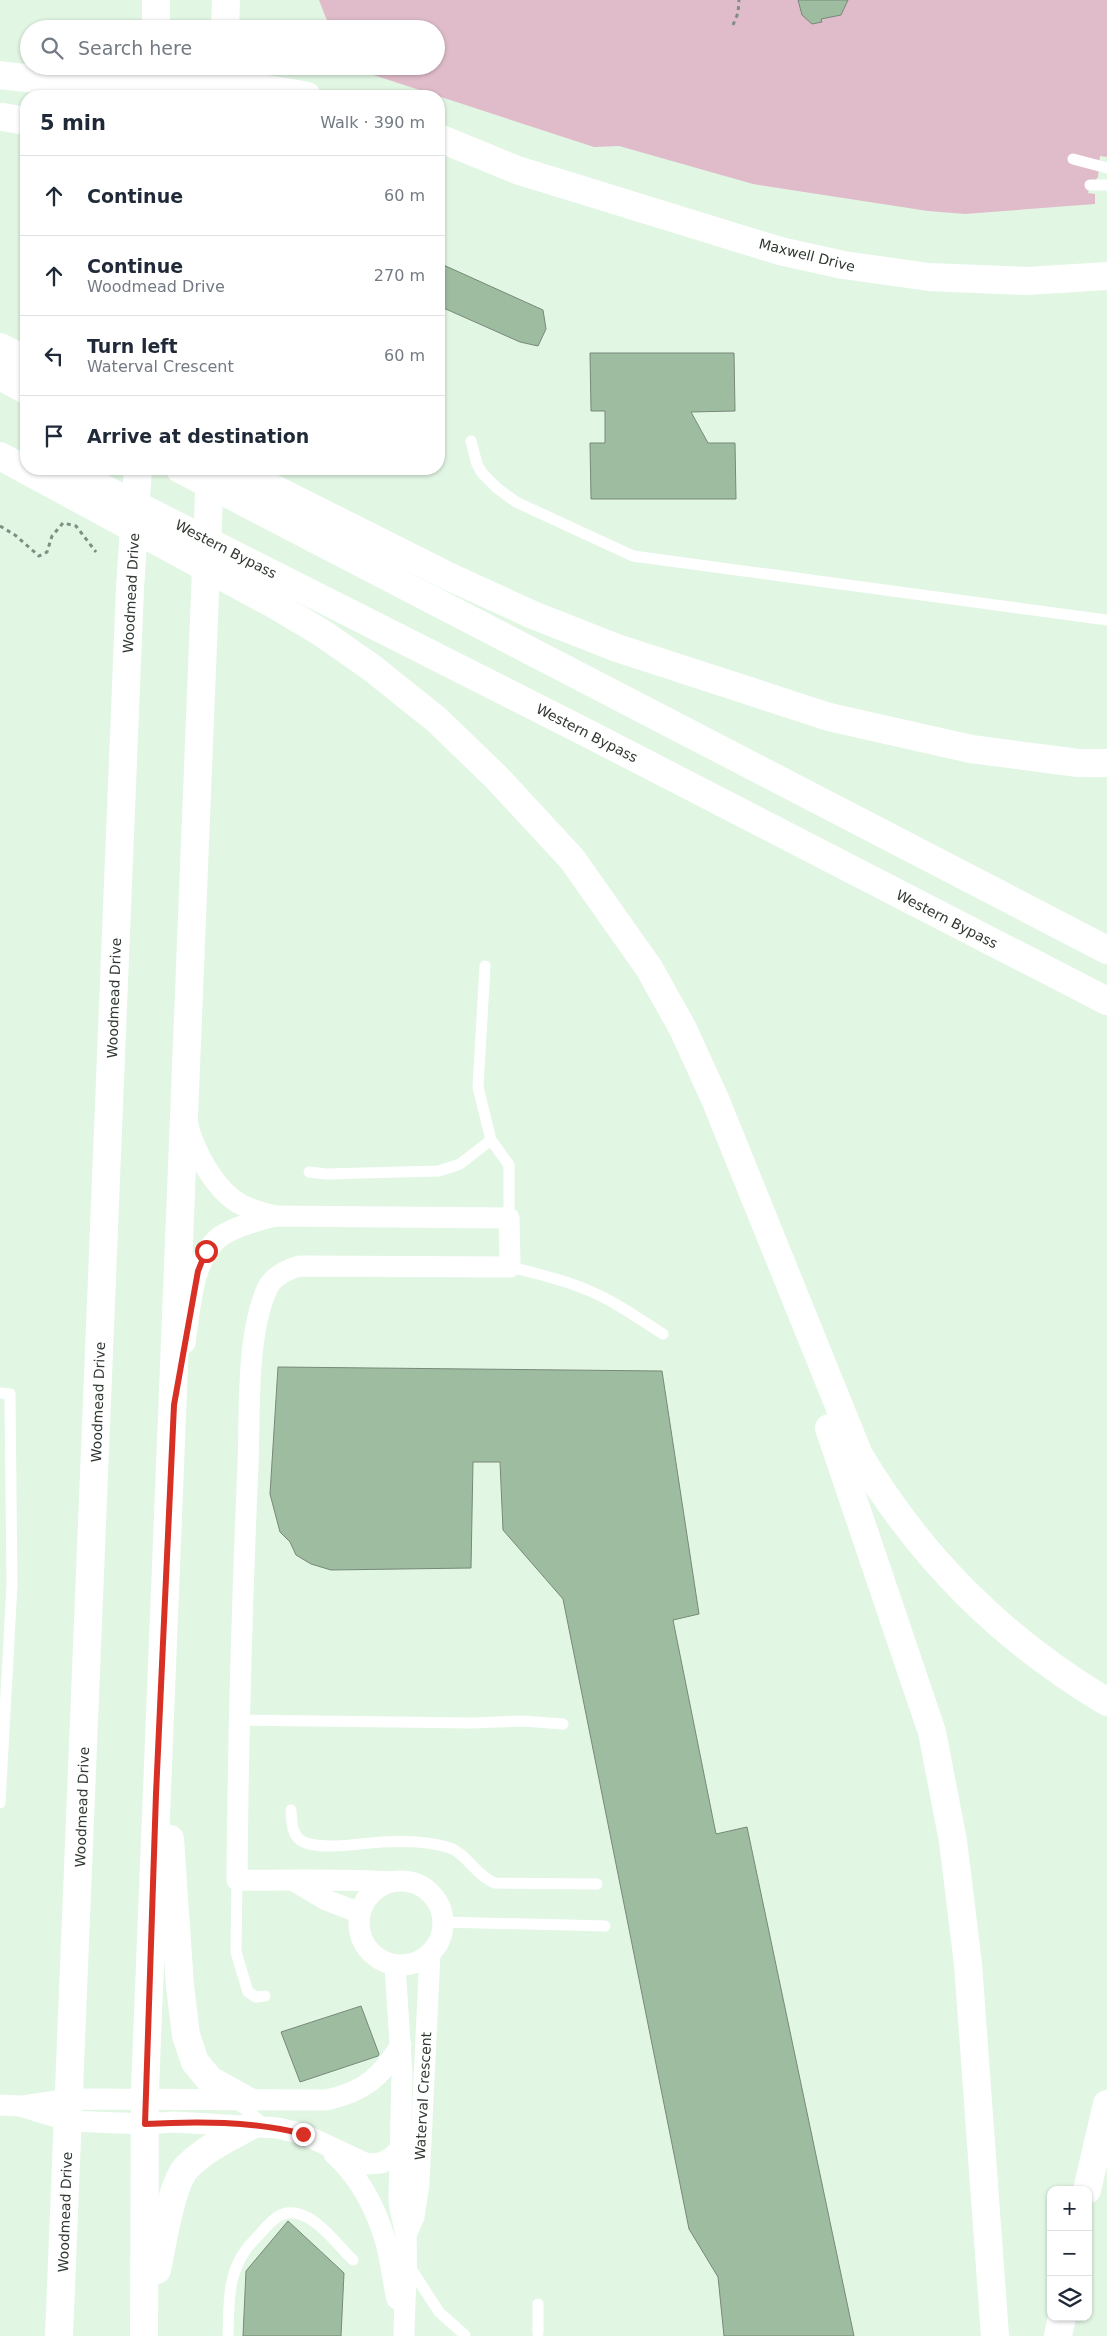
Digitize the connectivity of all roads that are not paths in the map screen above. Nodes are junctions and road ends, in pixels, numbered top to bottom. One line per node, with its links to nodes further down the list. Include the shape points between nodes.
1 (156, 0): 3 (main road)
2 (226, 0): 4 (main road)
3 (156, 20)
4 (225, 20)
5 (0, 75): 6 (main road)
6 (155, 81): 7 (main road)
7 (223, 83): 8 (main road)
8 (275, 90)
9 (445, 140): 13 (main road, Maxwell Drive)
10 (1072, 159): 12 (lane)
11 (445, 160): 13 (main road, Maxwell Drive)
12 (1107, 168)
13 (517, 170): 16 (main road, Maxwell Drive, via 780,251 844,266 929,277 1027,281)
14 (1090, 185): 15 (lane)
15 (1107, 185)
16 (1107, 276)
17 (0, 347): 18 (main road)
18 (20, 357)
19 (0, 376): 20 (main road)
20 (20, 387)
21 (0, 440): 23 (main road)
22 (471, 441): 32 (lane, via 477,464 496,488 516,502 633,556)
23 (20, 449)
24 (0, 456): 25 (main road)
25 (20, 463)
26 (58, 475): 31 (main road)
27 (138, 475): 68 (main road, Woodmead Drive, via 130,588)
28 (191, 475): 34 (main road)
29 (210, 475): 40 (main road)
30 (247, 475): 33 (main road, via 450,577 617,648 828,717 971,749 1078,763)
31 (70, 479): 38 (main road, Western Bypass, via 282,577); 39 (main road, via 322,633 372,668 436,720 497,778 572,859 648,968 683,1029)
32 (1107, 620)
33 (1107, 763)
34 (952, 870): 35 (main road); 36 (main road)
35 (1107, 938)
36 (1107, 950)
37 (485, 966): 41 (lane, via 478,1087)
38 (1107, 1001)
39 (715, 1099): 49 (main road, via 859,1455 876,1484 934,1561 1004,1631); 86 (main road, via 932,1732 952,1841 968,1964)
40 (183, 1103): 43 (street, via 191,1138 206,1169 242,1206); 48 (main road)
41 (491, 1140): 42 (lane, via 460,1164 440,1171); 44 (lane, via 509,1165)
42 (309, 1172)
43 (275, 1216): 44 (street); 48 (street, via 244,1225 220,1237 206,1251 198,1271)
44 (509, 1218): 45 (street)
45 (510, 1267): 46 (lane, via 557,1278 587,1290); 51 (street, via 299,1266 278,1276 268,1287 253,1353)
46 (663, 1334)
47 (0, 1393): 53 (lane, via 10,1394 12,1585)
48 (174, 1405): 50 (main road)
49 (1107, 1702)
50 (161, 1710): 69 (main road); 70 (main road, via 186,2035 195,2062 210,2080)
51 (239, 1720): 52 (lane, via 523,1721); 55 (street)
52 (563, 1724)
53 (0, 1803)
54 (291, 1810): 58 (lane, via 295,1834 308,1843 336,1846 426,1843 452,1849 495,1883)
55 (237, 1880): 56 (street); 64 (lane, via 236,1952 248,1992 256,1997)
56 (294, 1881): 57 (street); 59 (street, via 326,1900)
57 (391, 1882): 59 (street, via 372,1893); 60 (street, via 416,1884 427,1890 436,1899)
58 (596, 1884)
59 (360, 1913): 63 (street, via 359,1927 371,1953)
60 (444, 1922): 61 (lane); 62 (street, via 438,1945)
61 (605, 1926)
62 (430, 1954): 63 (street, via 408,1965); 71 (street, Waterval Crescent)
63 (396, 1965): 65 (street, Waterval Crescent)
64 (265, 1996)
65 (401, 2045): 70 (street, Waterval Crescent, via 376,2080 346,2096); 73 (street, Waterval Crescent)
66 (1107, 2104): 74 (main road)
67 (10, 2106): 68 (street, Waterval Crescent)
68 (69, 2110): 69 (street, Waterval Crescent); 84 (main road, Woodmead Drive)
69 (145, 2111): 70 (street, Waterval Crescent); 81 (main road)
70 (250, 2113): 72 (street, Waterval Crescent); 81 (main road, via 186,2168 172,2200)
71 (421, 2130): 73 (street); 75 (street, Waterval Crescent, via 417,2205)
72 (326, 2147): 73 (street, Waterval Crescent, via 367,2164 391,2158); 80 (street, Waterval Crescent, via 346,2165 372,2202 385,2240)
73 (401, 2147): 75 (street, Waterval Crescent, via 400,2218)
74 (1088, 2186)
75 (406, 2236): 77 (street, Waterval Crescent)
76 (353, 2260): 85 (lane, via 315,2223 303,2216 289,2213 275,2218 245,2250 236,2266 230,2289)
77 (406, 2262): 80 (street, Waterval Crescent); 83 (lane, via 433,2304)
78 (538, 2304): 82 (lane)
79 (1061, 2321): 87 (main road)
80 (404, 2329)
81 (144, 2330)
82 (538, 2334)
83 (464, 2335)
84 (60, 2336)
85 (228, 2336)
86 (995, 2336)
87 (1058, 2336)

